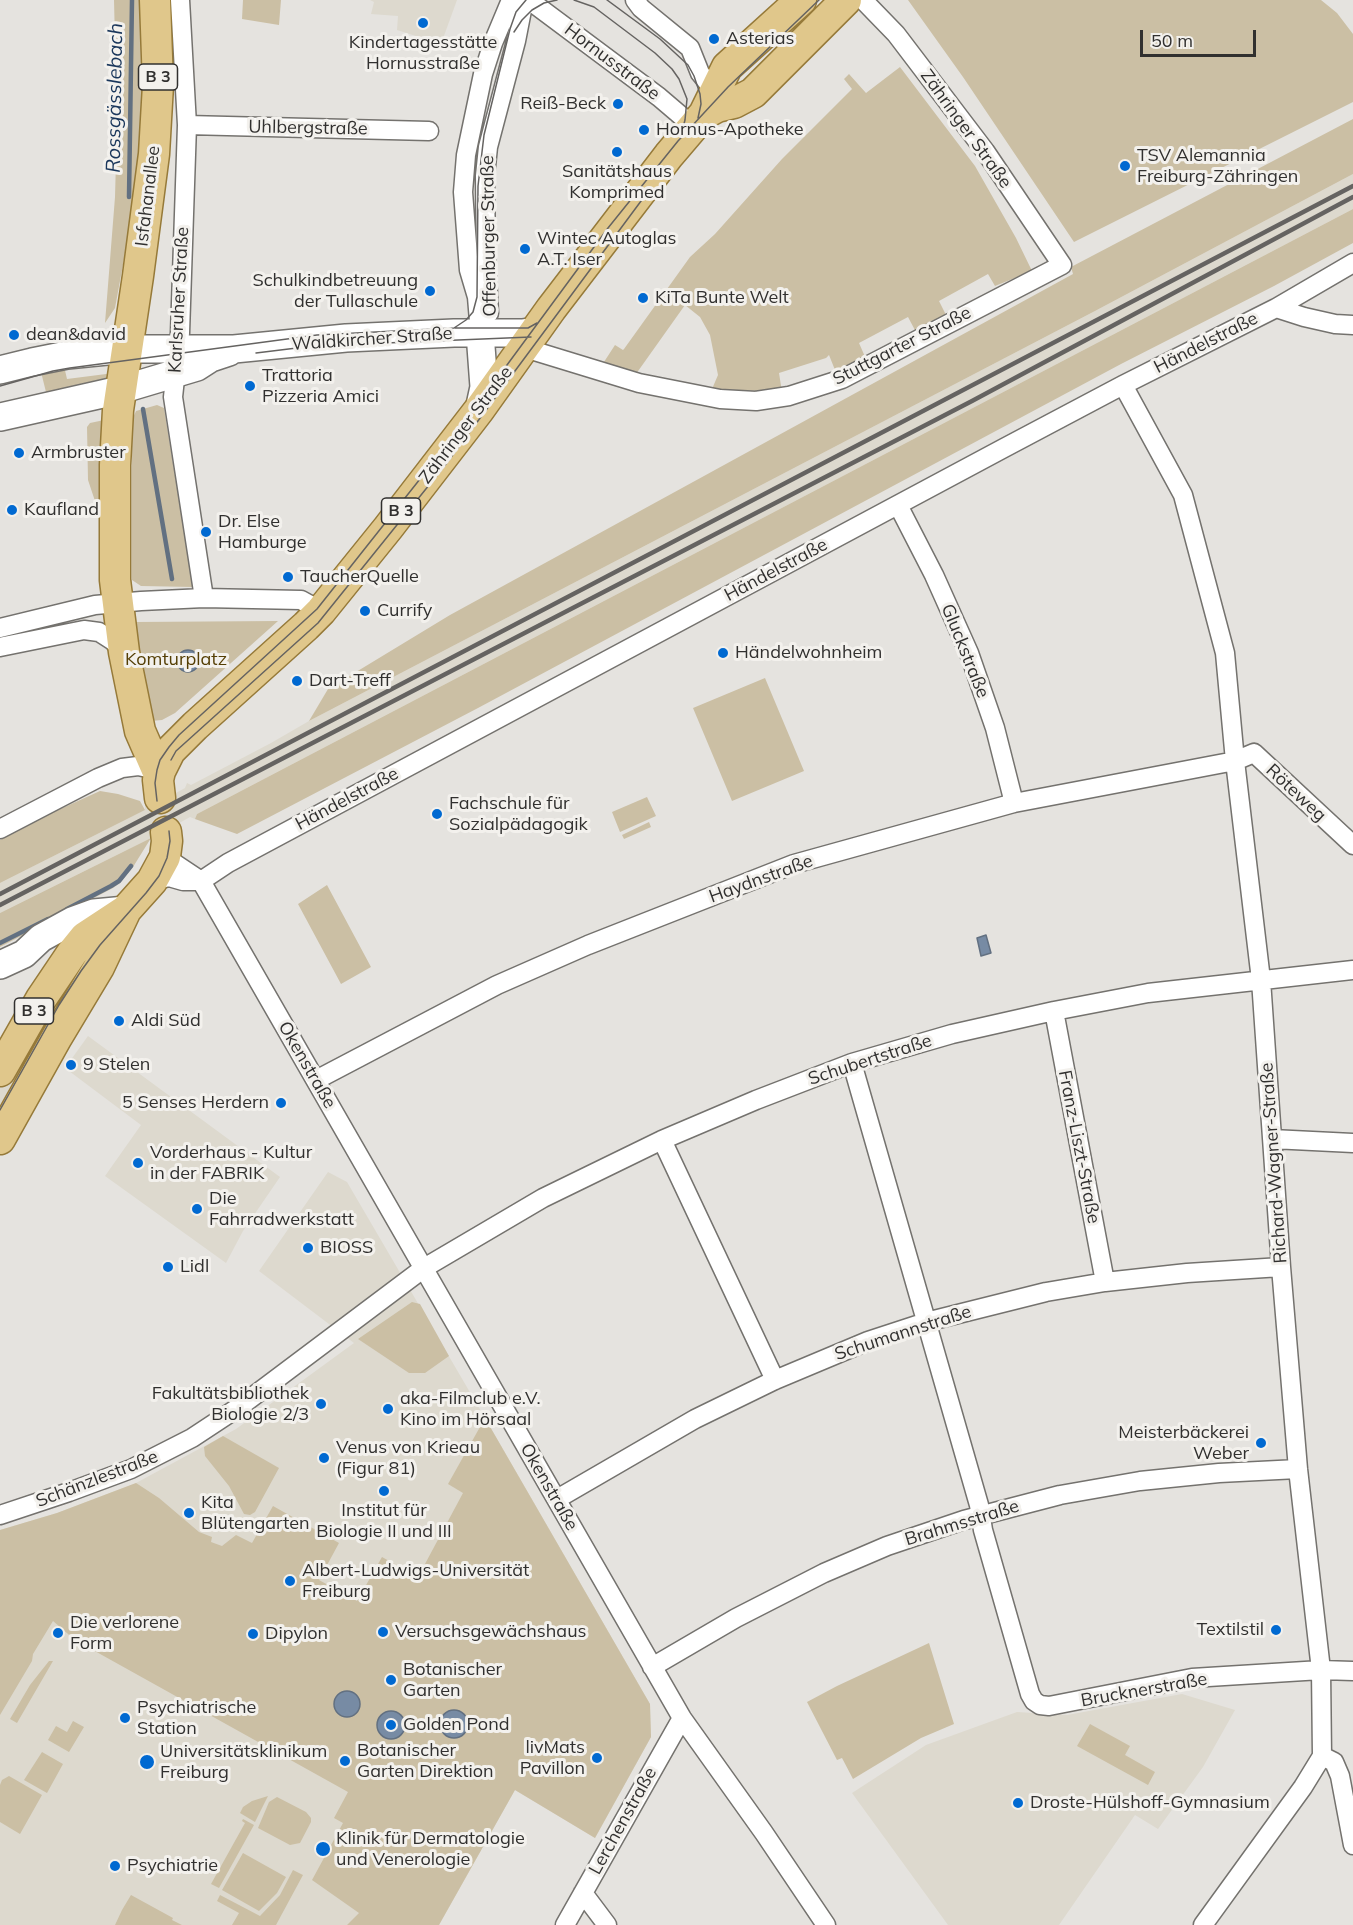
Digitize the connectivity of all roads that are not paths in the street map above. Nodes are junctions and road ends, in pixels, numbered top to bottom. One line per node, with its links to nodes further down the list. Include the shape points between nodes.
1 (155, 0): 18 (main road, Isfahanallee / B 3, via 158,85 154,154)
2 (180, 0): 11 (street, Karlsruher Straße)
3 (511, 0): 17 (street, Offenburger Straße, via 461,136 469,270 477,297)
4 (526, 0): 10 (street, Hornusstraße, via 659,97); 17 (street, Offenburger Straße, via 488,147 485,176 485,222)
5 (625, 0): 6 (street)
6 (635, 0): 10 (street, via 690,48)
7 (801, 0): 10 (main road, Zähringer Straße, via 727,67)
8 (846, 0): 10 (main road, Zähringer Straße / B 3, via 753,93)
9 (863, 0): 14 (street, Zähringer Straße, via 896,34 985,152)
10 (709, 101): 17 (main road, Zähringer Straße / B 3, via 662,165)
11 (187, 125): 12 (street, Uhlbergstraße); 19 (street, Karlsruher Straße)
12 (429, 131)
13 (1353, 263): 15 (street, Händelstraße)
14 (1062, 265): 17 (street, Stuttgarter Straße, via 842,379 789,396 756,401 687,394 639,383 531,350)
15 (1276, 308): 16 (street, via 1335,324); 21 (street, Händelstraße)
16 (1353, 324)
17 (508, 335): 19 (main road, Waldkircher Straße, via 346,338 234,350 197,367); 23 (main road, Zähringer Straße / B 3); 23 (main road, via 484,387)
18 (127, 349): 19 (main road, Waldkircher Straße); 20 (main road, Waldkircher Straße); 22 (main road, Isfahanallee / B 3)
19 (177, 361): 22 (main road, Waldkircher Straße); 26 (street, Karlsruher Straße, via 173,397)
20 (0, 370)
21 (1123, 385): 25 (street, Händelstraße); 34 (street, Richard-Wagner-Straße, via 1183,495 1225,653)
22 (120, 390): 24 (main road, Waldkircher Straße); 27 (main road, B 3, via 115,465 115,580)
23 (479, 410): 29 (main road, Zähringer Straße / B 3)
24 (0, 417)
25 (897, 505): 36 (street, Gluckstraße, via 969,653 995,728); 40 (street, Händelstraße)
26 (204, 598): 27 (street); 29 (street, via 301,600)
27 (119, 602): 28 (street); 33 (main road, B 3)
28 (79, 609): 30 (street); 31 (street, via 88,623)
29 (321, 611): 35 (main road, Zähringer Straße / B 3, via 181,739 170,752)
30 (0, 628)
31 (84, 630): 32 (street); 33 (street, via 99,632)
32 (0, 646)
33 (124, 652): 35 (main road, B 3, via 140,731)
34 (1235, 761): 36 (street, Haydnstraße); 38 (street, Röteweg, via 1254,753); 45 (street, Richard-Wagner-Straße)
35 (159, 779): 37 (street, via 138,766 122,768)
36 (1014, 803): 51 (street, Haydnstraße, via 794,864 588,945 497,985)
37 (0, 829)
38 (1353, 846)
39 (161, 857): 40 (street, Okenstraße); 40 (street, via 169,877); 41 (main road, B 3)
40 (201, 880): 51 (street, Okenstraße)
41 (123, 915): 42 (main road, B 3, via 85,937); 43 (main road, via 94,913 72,921); 48 (main road, B 3, via 99,967)
42 (72, 953): 43 (main road, via 47,951); 46 (main road, B 3)
43 (12, 959)
44 (1353, 970): 45 (street, Schubertstraße)
45 (1261, 980): 47 (street, Schubertstraße, via 1148,993); 53 (street, Richard-Wagner-Straße)
46 (41, 999): 48 (main road, via 59,1005); 50 (main road, B 3)
47 (1054, 1011): 49 (street, Schubertstraße, via 952,1034); 58 (street, Franz-Liszt-Straße)
48 (69, 1017): 52 (main road, B 3)
49 (852, 1063): 54 (street, Schubertstraße); 59 (street)
50 (0, 1071)
51 (316, 1080): 57 (street, Okenstraße)
52 (0, 1139)
53 (1272, 1139): 55 (street); 56 (street, Richard-Wagner-Straße)
54 (662, 1140): 57 (street, Schubertstraße, via 543,1198); 60 (street)
55 (1353, 1143)
56 (1281, 1267): 58 (street, Schumannstraße); 61 (street, Richard-Wagner-Straße)
57 (424, 1268): 62 (street, Okenstraße); 63 (street, Schänzlestraße, via 192,1438 130,1469)
58 (1105, 1282): 59 (street, Schumannstraße, via 1046,1292)
59 (926, 1322): 60 (street, Schumannstraße, via 868,1341); 64 (street)
60 (775, 1380): 62 (street, Schumannstraße, via 695,1419)
61 (1298, 1469): 64 (street, Brahmsstraße, via 1140,1481 1060,1495); 66 (street, Richard-Wagner-Straße)
62 (557, 1499): 65 (street, Okenstraße)
63 (0, 1515)
64 (981, 1515): 65 (street, Brahmsstraße, via 887,1546 824,1573); 66 (street, Brucknerstraße, via 1030,1694 1040,1705 1050,1707 1192,1678)
65 (652, 1666): 68 (street, Okenstraße)
66 (1321, 1670): 67 (street, Brucknerstraße); 69 (street, Richard-Wagner-Straße)
67 (1353, 1671)
68 (682, 1718): 71 (street, Lerchenstraße); 74 (street, Okenstraße)
69 (1322, 1756): 70 (street, via 1334,1762 1340,1776); 75 (street)
70 (1353, 1845)
71 (583, 1893): 72 (street, Lerchenstraße); 73 (street)
72 (565, 1925)
73 (607, 1925)
74 (826, 1925)
75 (1203, 1925)

